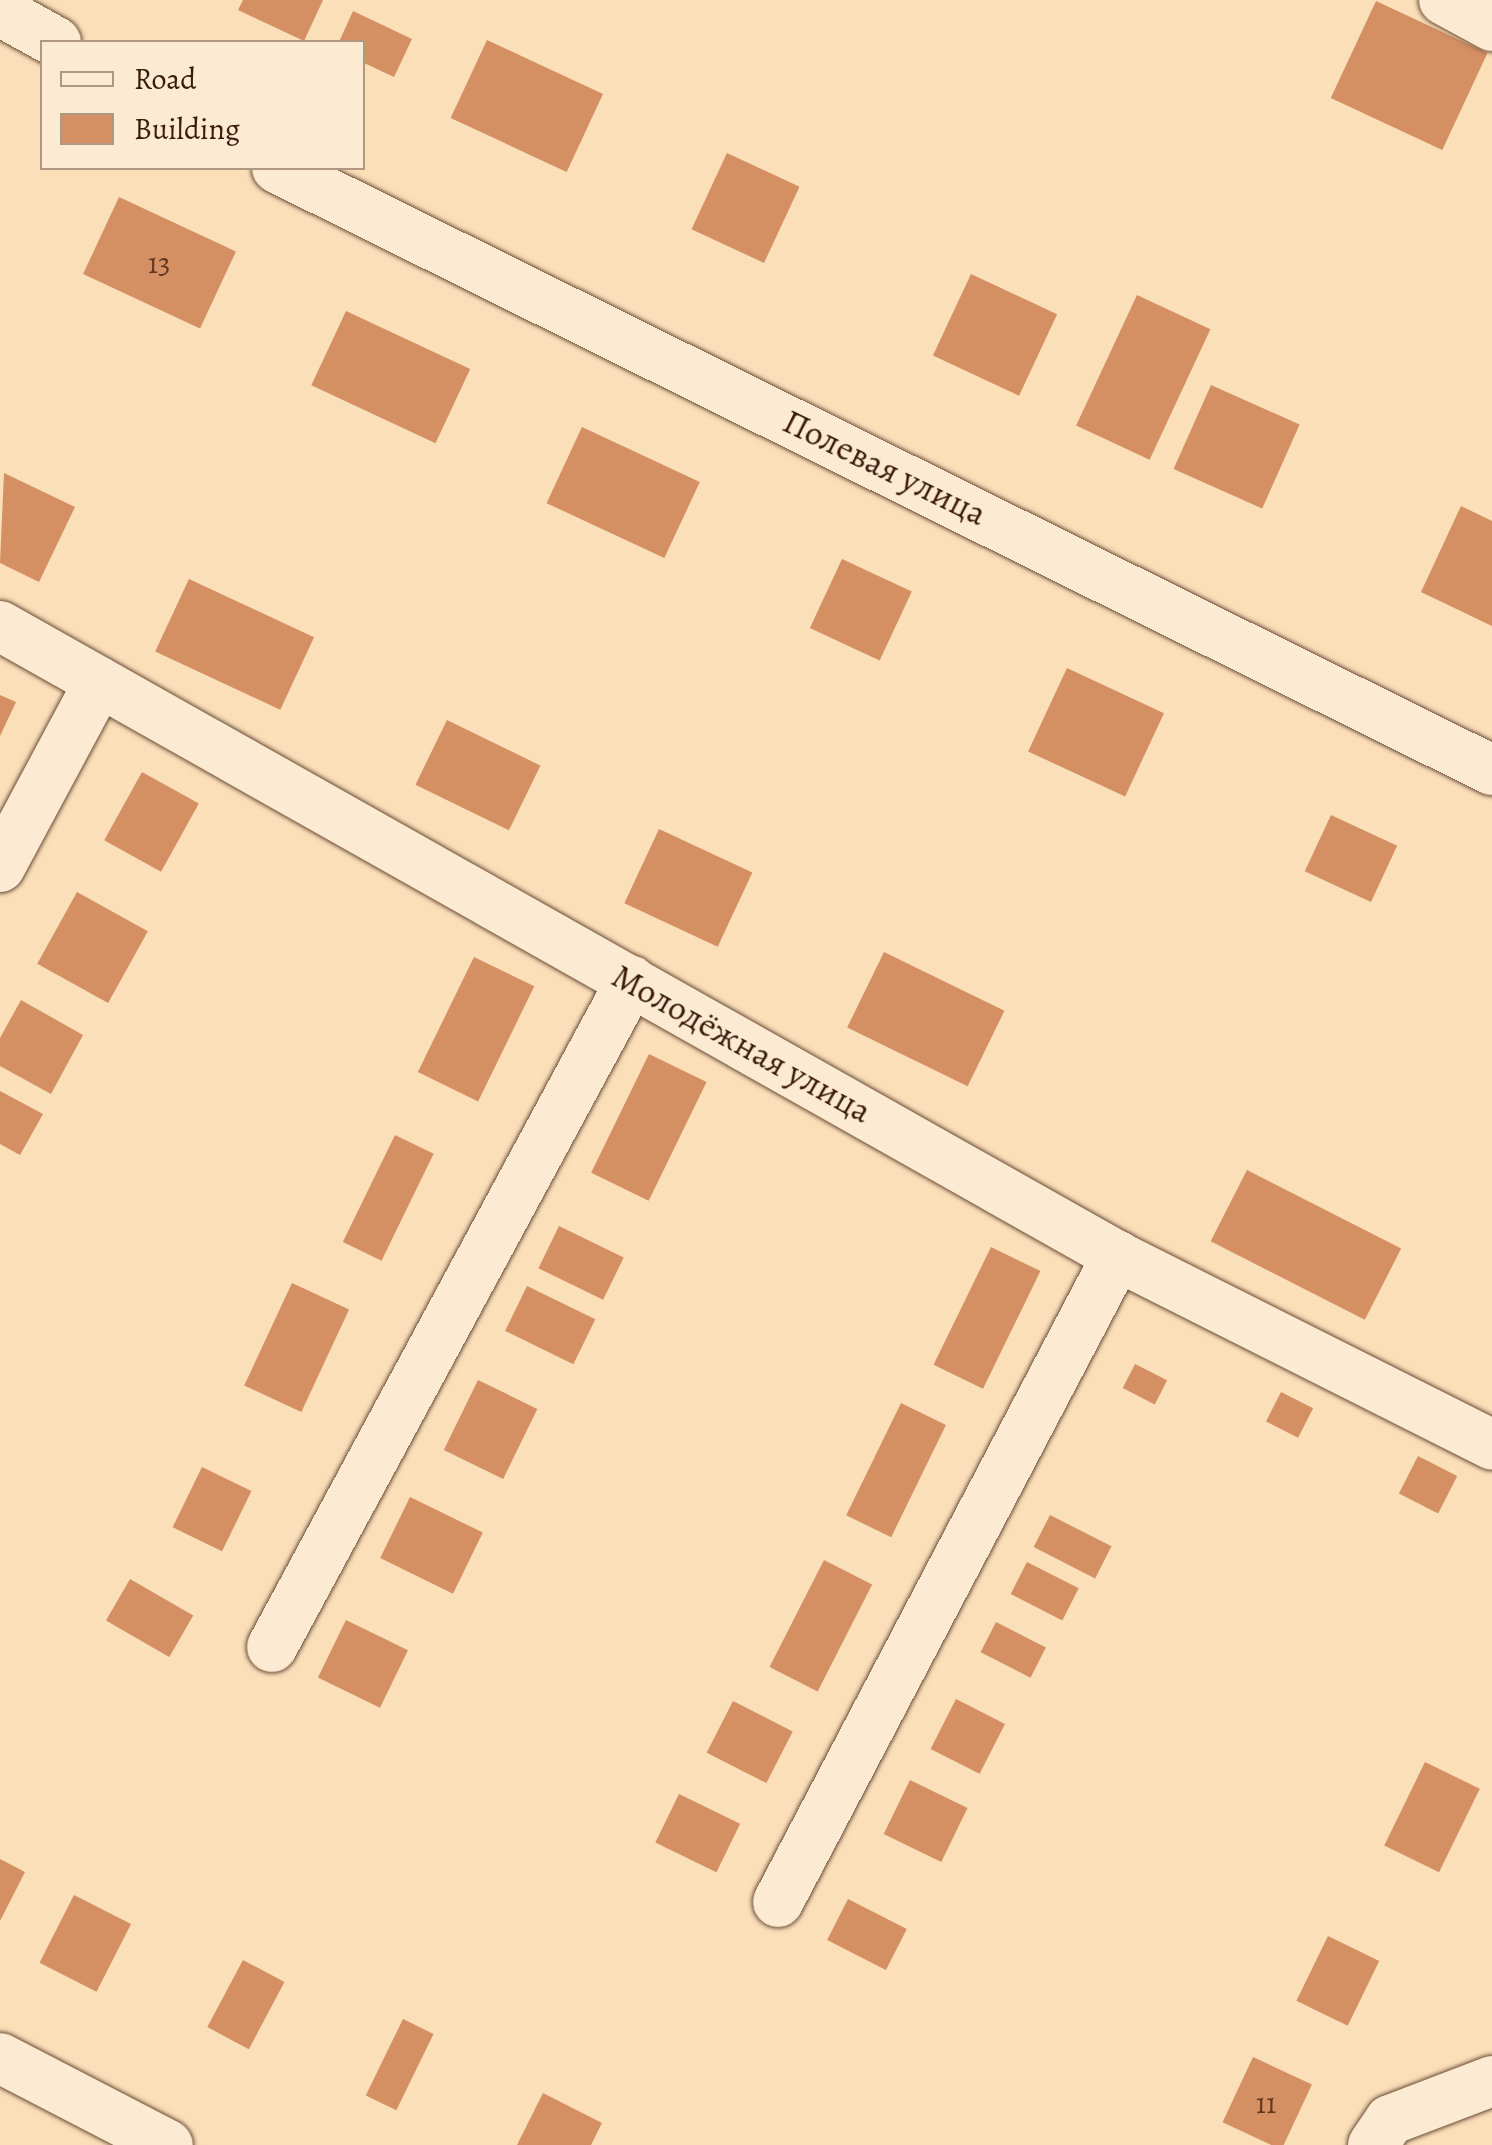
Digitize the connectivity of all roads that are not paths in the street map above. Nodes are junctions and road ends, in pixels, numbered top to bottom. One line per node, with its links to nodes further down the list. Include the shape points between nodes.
1 (1444, 0): 3 (street)
2 (0, 11): 4 (street)
3 (1492, 26)
4 (52, 40)
5 (282, 170): 8 (street, Полевая улица)
6 (0, 626): 7 (street, Молодёжная улица)
7 (100, 682): 9 (street); 10 (street, Молодёжная улица)
8 (1492, 770)
9 (0, 868)
10 (631, 981): 11 (street, Молодёжная улица); 13 (street)
11 (1116, 1256): 12 (street, Молодёжная улица); 14 (street)
12 (1492, 1444)
13 (272, 1646)
14 (778, 1902)
15 (0, 2058): 17 (street)
16 (1492, 2081): 18 (street, via 1390,2120)
17 (168, 2145)
18 (1374, 2145)

